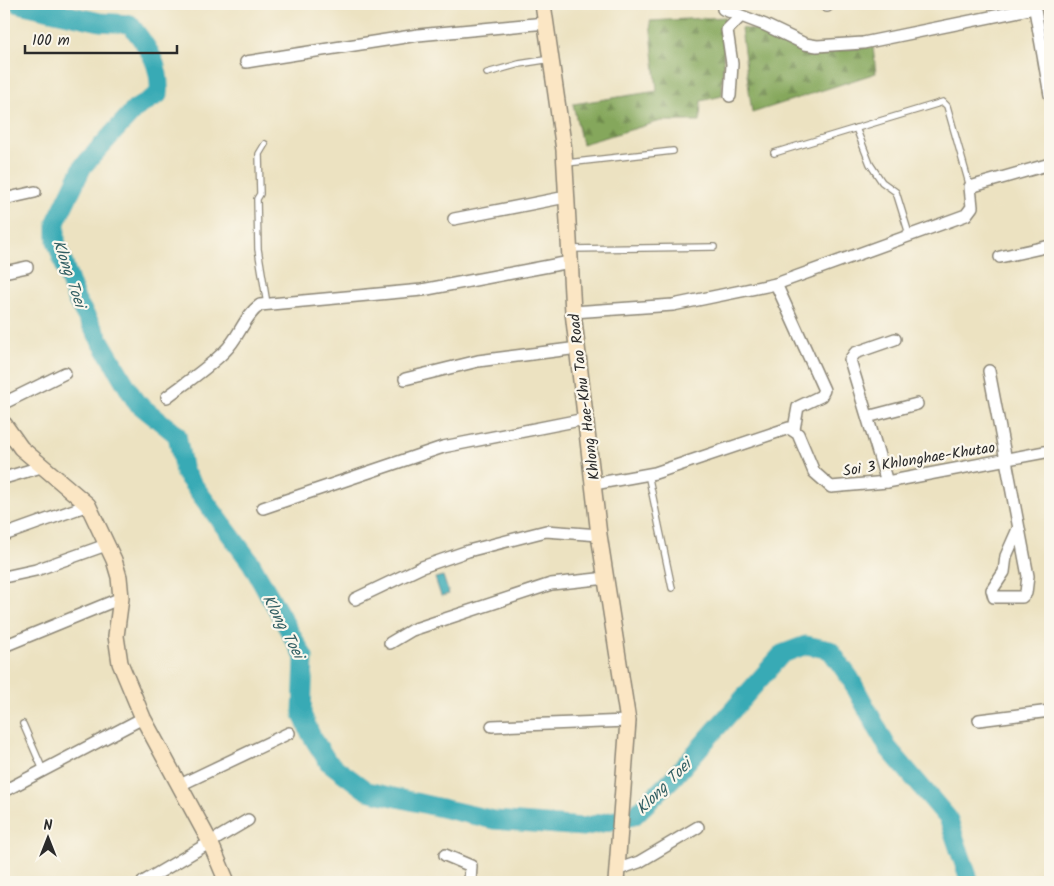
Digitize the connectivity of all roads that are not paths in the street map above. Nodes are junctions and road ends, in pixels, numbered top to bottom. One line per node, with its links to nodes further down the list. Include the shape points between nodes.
1 (543, 4): 5 (street, Khlong Hae-Khu Tao Road)
2 (1034, 6): 4 (street, via 863,43 817,46); 9 (street)
3 (723, 9): 4 (street)
4 (740, 17): 10 (street, via 728,30 732,64)
5 (546, 23): 6 (street, Khlong Hae-Khu Tao Road); 7 (street, via 418,36)
6 (551, 59): 8 (lane); 15 (street, Khlong Hae-Khu Tao Road)
7 (246, 62)
8 (487, 73)
9 (1050, 95)
10 (730, 96)
11 (856, 128): 14 (lane); 17 (lane, via 943,102 947,106); 22 (lane, via 870,164 882,182 896,192)
12 (265, 144): 30 (lane, via 259,154 260,194 257,199 258,250)
13 (673, 151): 15 (lane)
14 (774, 153)
15 (565, 164): 19 (street, Khlong Hae-Khu Tao Road)
16 (1050, 164): 17 (street)
17 (970, 187): 22 (street, via 972,207 966,215)
18 (35, 192): 20 (street)
19 (566, 197): 21 (street); 25 (street, Khlong Hae-Khu Tao Road)
20 (4, 199)
21 (454, 219)
22 (909, 234): 29 (street)
23 (1050, 246): 26 (street)
24 (714, 247): 25 (lane)
25 (570, 256): 30 (street, via 422,290); 31 (street, Khlong Hae-Khu Tao Road)
26 (1000, 257)
27 (27, 267): 28 (street)
28 (4, 272)
29 (776, 284): 31 (street, via 673,305); 43 (street, via 824,390 821,396 798,407)
30 (267, 304): 37 (street, via 250,313 237,338 225,352)
31 (573, 312): 33 (street, Khlong Hae-Khu Tao Road)
32 (895, 339): 40 (street, via 851,356)
33 (578, 348): 36 (street, via 478,362); 41 (street, Khlong Hae-Khu Tao Road)
34 (989, 371): 45 (street)
35 (65, 373): 38 (street)
36 (404, 379)
37 (167, 397)
38 (4, 403)
39 (917, 404): 40 (street)
40 (867, 417): 49 (street)
41 (585, 419): 50 (street, Khlong Hae-Khu Tao Road); 52 (street, via 444,447)
42 (4, 424): 46 (street, via 20,448)
43 (794, 429): 47 (street, via 782,428); 49 (street, Soi 3 Khlonghae-Khutao, via 814,472 831,487)
44 (1050, 451): 45 (street, Soi 3 Khlonghae-Khutao)
45 (1008, 460): 49 (street, Soi 3 Khlonghae-Khutao); 53 (street)
46 (41, 467): 48 (street); 51 (street)
47 (648, 474): 50 (street); 59 (lane)
48 (4, 478)
49 (887, 482)
50 (594, 484): 55 (street, Khlong Hae-Khu Tao Road)
51 (88, 505): 54 (street); 56 (street)
52 (263, 508)
53 (1018, 529): 53 (street, via 1028,570 1026,593 1015,598 994,597 992,590 1004,572 1006,556)
54 (4, 535)
55 (599, 535): 58 (street, Khlong Hae-Khu Tao Road); 61 (street, via 546,531 468,551 422,567)
56 (106, 545): 57 (street, via 36,570); 60 (street, via 120,577)
57 (4, 577)
58 (607, 578): 62 (street, via 551,584 412,630); 67 (street, Khlong Hae-Khu Tao Road)
59 (672, 588)
60 (121, 598): 63 (street); 65 (street, via 116,636 120,663)
61 (355, 599)
62 (390, 642)
63 (4, 646)
64 (1050, 711): 66 (street)
65 (143, 718): 71 (street); 72 (street)
66 (979, 720)
67 (628, 721): 69 (street); 78 (street, Khlong Hae-Khu Tao Road)
68 (23, 724): 71 (lane)
69 (492, 726)
70 (289, 732): 72 (street)
71 (44, 770): 73 (street)
72 (180, 785): 76 (street)
73 (4, 791)
74 (248, 820): 76 (street)
75 (698, 827): 78 (street)
76 (210, 842): 79 (street); 80 (street)
77 (445, 855): 81 (street, via 470,866)
78 (617, 876)
79 (144, 882)
80 (228, 882)
81 (470, 882)

